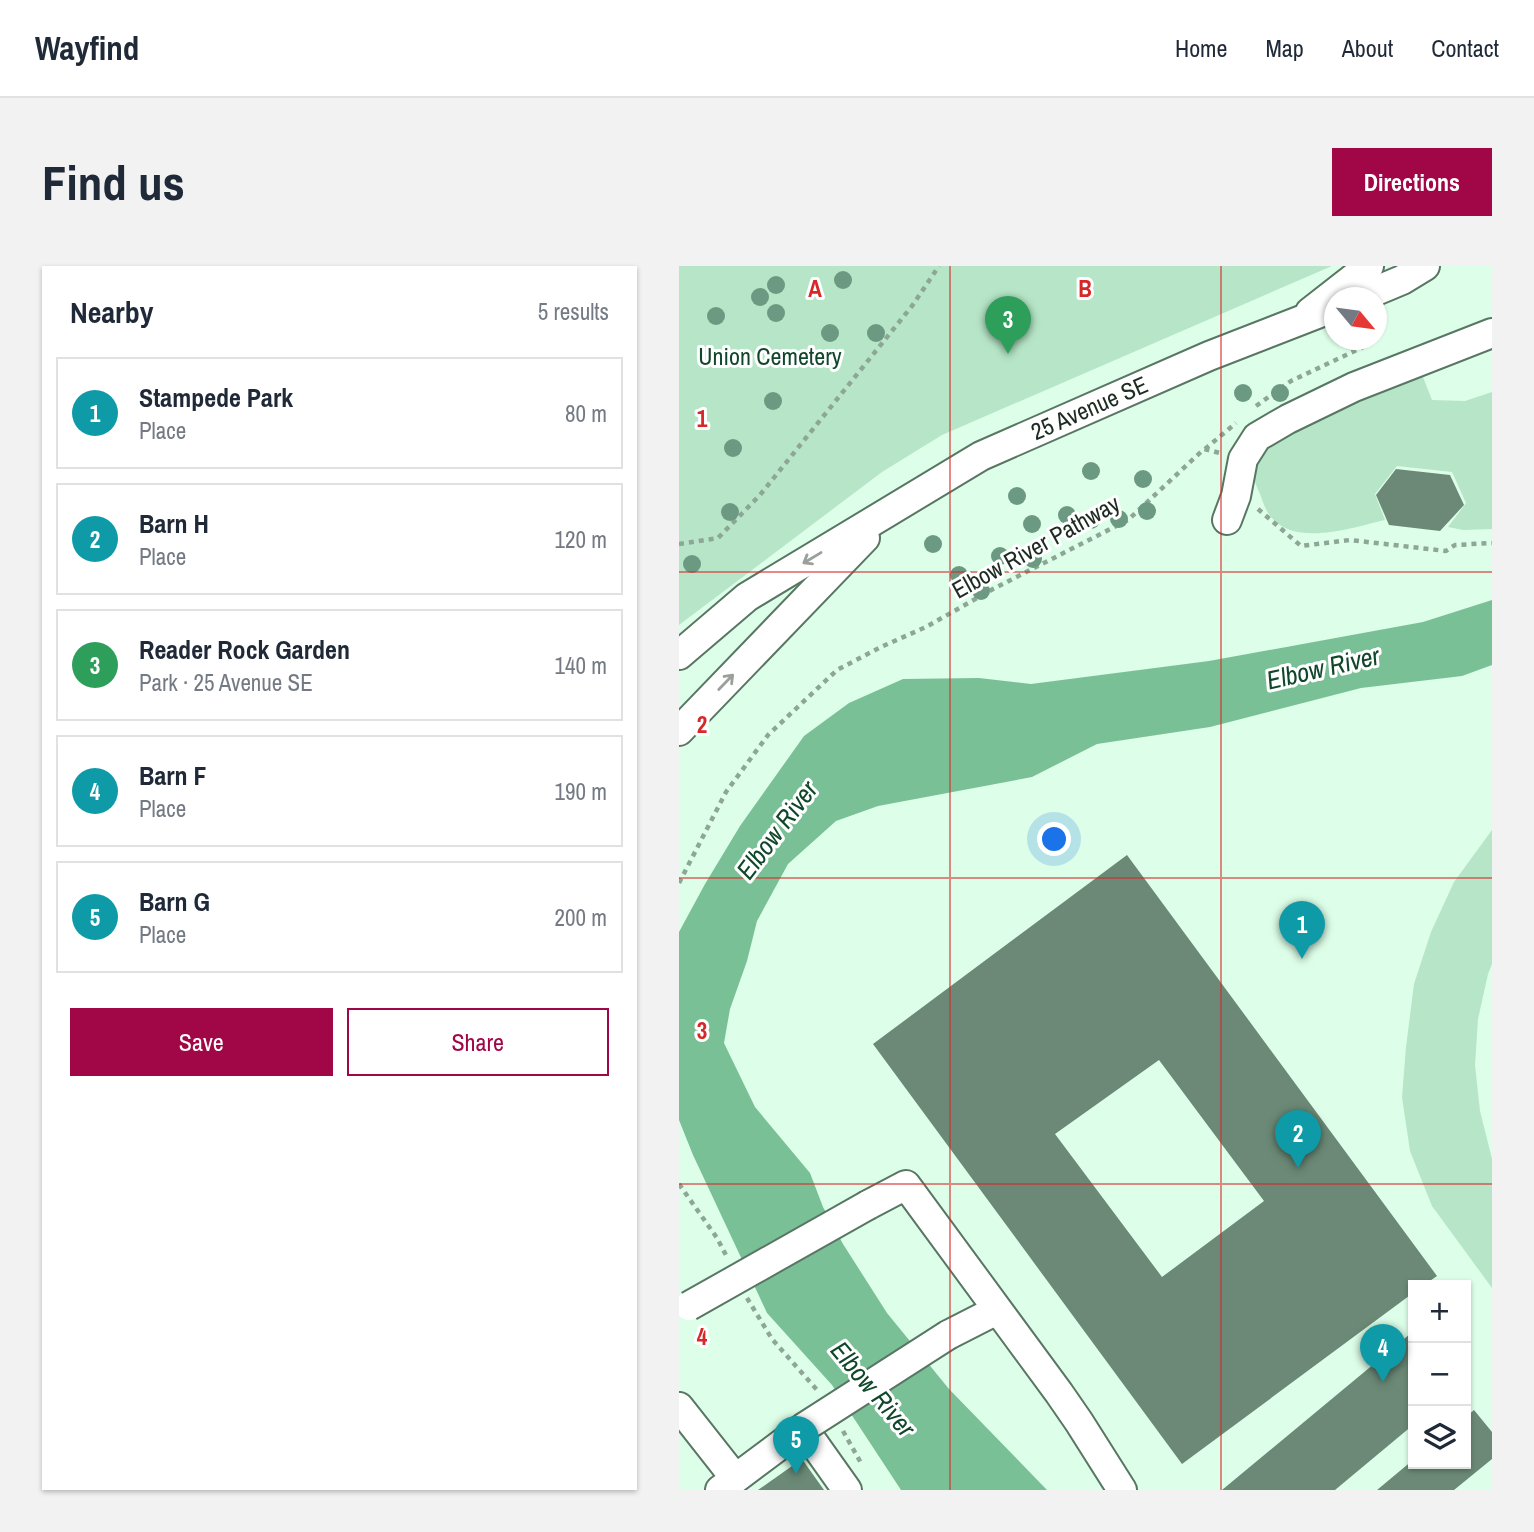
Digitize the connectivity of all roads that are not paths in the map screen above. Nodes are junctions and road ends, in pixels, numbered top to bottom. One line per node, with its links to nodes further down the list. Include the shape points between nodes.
1 (1369, 266): 5 (street, 25 Avenue SE)
2 (1425, 266): 3 (street)
3 (1387, 287)
4 (1324, 311): 5 (street, 25 Avenue SE)
5 (1296, 322): 7 (street, 25 Avenue SE, via 981,456)
6 (1492, 333): 8 (street, via 1354,387 1257,438 1243,459)
7 (891, 511): 9 (street, 25 Avenue SE, one-way to 9, via 747,597); 10 (street, 25 Avenue SE, one-way to 7)
8 (1227, 520)
9 (679, 655)
10 (679, 731)
11 (684, 1309): 12 (street, bridge, via 906,1185)
12 (997, 1310): 14 (street, bridge, via 948,1335); 17 (street)
13 (679, 1407): 16 (street)
14 (803, 1428): 15 (street); 16 (street)
15 (855, 1479)
16 (727, 1484)
17 (1122, 1490)

